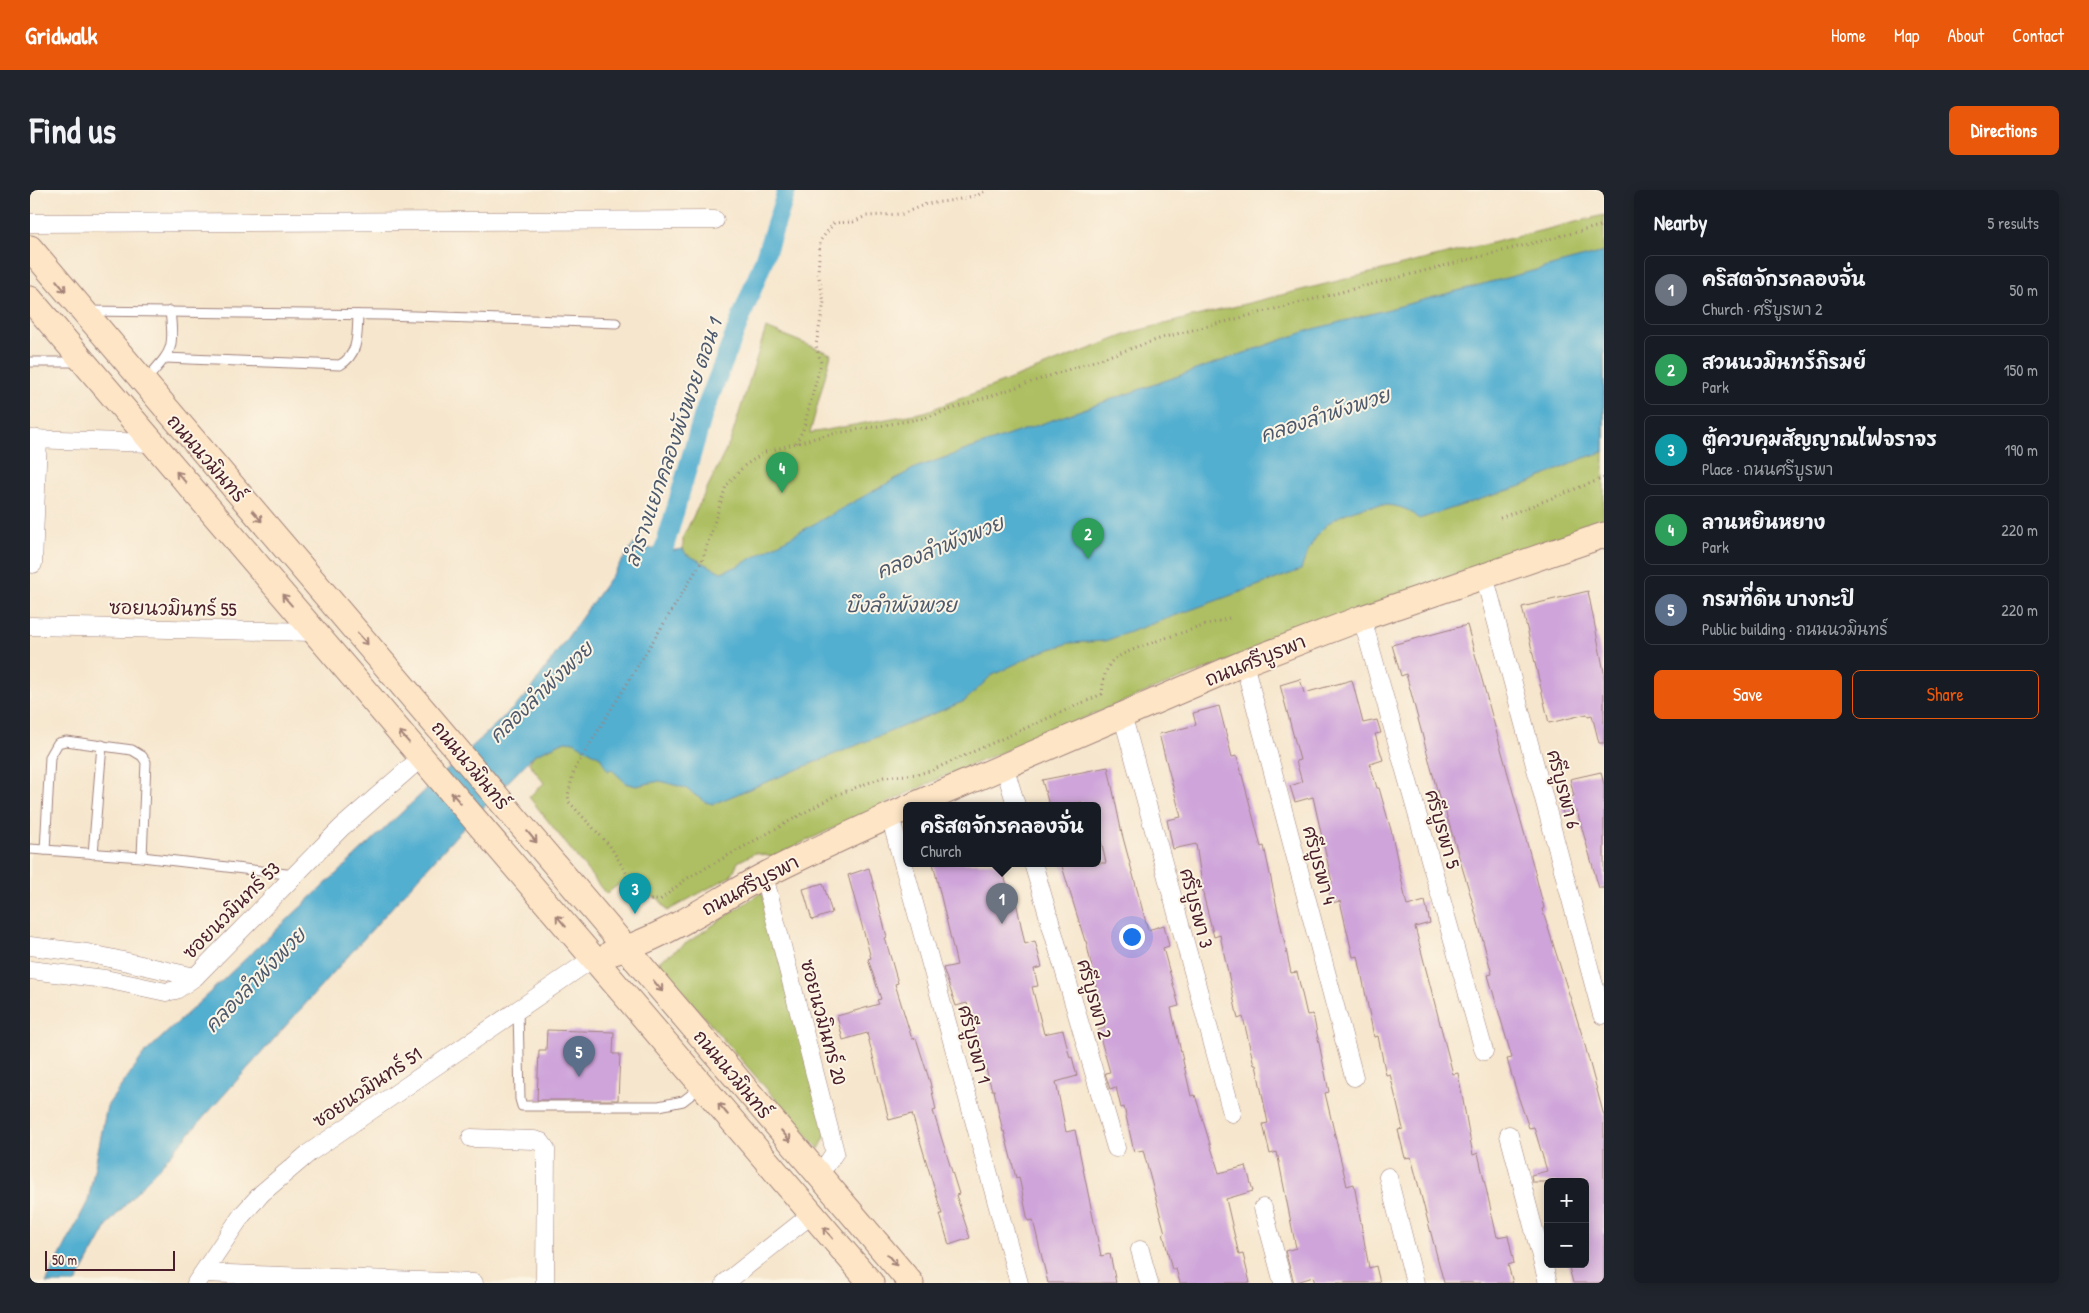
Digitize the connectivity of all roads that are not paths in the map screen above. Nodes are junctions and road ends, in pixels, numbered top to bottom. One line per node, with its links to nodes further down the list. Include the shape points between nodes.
1 (715, 220): 2 (street)
2 (30, 223)
3 (30, 248): 5 (main road, ถนนนวมินทร์, one-way to 5)
4 (30, 299): 11 (main road, ถนนนวมินทร์)
5 (82, 311): 6 (lane); 12 (main road, ถนนนวมินทร์)
6 (170, 312): 7 (lane); 9 (lane, via 173,340 170,353)
7 (358, 315): 8 (lane); 9 (lane, via 355,349 349,360 340,365)
8 (616, 323)
9 (165, 358): 12 (lane)
10 (30, 362): 11 (lane)
11 (82, 362): 14 (main road, ถนนนวมินทร์)
12 (143, 383): 39 (main road, ถนนนวมินทร์, one-way to 39)
13 (34, 439): 14 (street); 16 (street)
14 (152, 443): 20 (main road, ถนนนวมินทร์, one-way to 14)
15 (1604, 535): 17 (main road, ถนนศรีบูรพา)
16 (33, 564)
17 (1484, 575): 18 (main road, ถนนศรีบูรพา); 44 (street, ศรีบูรพา 6)
18 (1362, 618): 21 (main road, ถนนศรีบูรพา); 45 (street, ศรีบูรพา 5)
19 (30, 626): 20 (street, ซอยนวมินทร์ 55)
20 (314, 632): 25 (main road, ถนนนวมินทร์, one-way to 20)
21 (1244, 663): 22 (main road, ถนนศรีบูรพา); 46 (street, ศรีบูรพา 4)
22 (1122, 714): 24 (main road, ถนนศรีบูรพา); 48 (street, ศรีบูรพา 3)
23 (102, 745): 31 (lane, via 66,741 58,743 50,757); 32 (lane); 33 (lane, via 132,750 146,762)
24 (1004, 765): 26 (main road, ถนนศรีบูรพา); 27 (street)
25 (429, 766): 36 (street, ซอยนวมินทร์ 53, via 341,828); 40 (main road, ถนนนวมินทร์, one-way to 25)
26 (921, 802)
27 (1015, 802)
28 (899, 812): 29 (street, ศรีบูรพา 1); 37 (main road, ถนนศรีบูรพา)
29 (903, 828)
30 (30, 849): 31 (lane)
31 (45, 850): 32 (lane)
32 (93, 854): 33 (lane)
33 (142, 857): 36 (lane)
34 (913, 867): 64 (street, ศรีบูรพา 1)
35 (1033, 867): 51 (street, ศรีบูรพา 2)
36 (296, 875): 42 (street, ซอยนวมินทร์ 53)
37 (764, 876): 39 (main road, ถนนศรีบูรพา); 52 (street, ซอยนวมินทร์ 20, via 835,1152 828,1164)
38 (30, 946): 42 (street, via 87,953)
39 (626, 949): 40 (main road, ถนนศรีบูรพา); 52 (main road, ถนนนวมินทร์, one-way to 52)
40 (592, 959): 43 (street, ซอยนวมินทร์ 51); 47 (main road, ถนนนวมินทร์)
41 (30, 970): 42 (street, ซอยนวมินทร์ 53, via 105,979 166,992 176,990)
42 (194, 977)
43 (518, 1009): 47 (lane, via 522,1106 659,1106 683,1101); 57 (street, ซอยนวมินทร์ 51, via 309,1153 262,1193 242,1215)
44 (1602, 1015)
45 (1484, 1051)
46 (1354, 1077)
47 (703, 1086): 55 (main road, ถนนนวมินทร์, one-way to 47)
48 (1232, 1113)
49 (1509, 1135): 68 (street)
50 (470, 1138): 60 (street, via 534,1140 541,1142 546,1149)
51 (1116, 1148)
52 (817, 1172): 63 (main road, ถนนนวมินทร์, one-way to 63)
53 (1388, 1177): 67 (street)
54 (1263, 1208): 66 (street)
55 (812, 1214): 61 (street); 62 (main road, ถนนนวมินทร์, one-way to 55)
56 (1140, 1250): 65 (street)
57 (200, 1278): 58 (street)
58 (236, 1279): 59 (street)
59 (474, 1283)
60 (545, 1283)
61 (725, 1283)
62 (872, 1283)
63 (911, 1283)
64 (1019, 1283)
65 (1149, 1283)
66 (1283, 1283)
67 (1415, 1283)
68 (1548, 1283)

